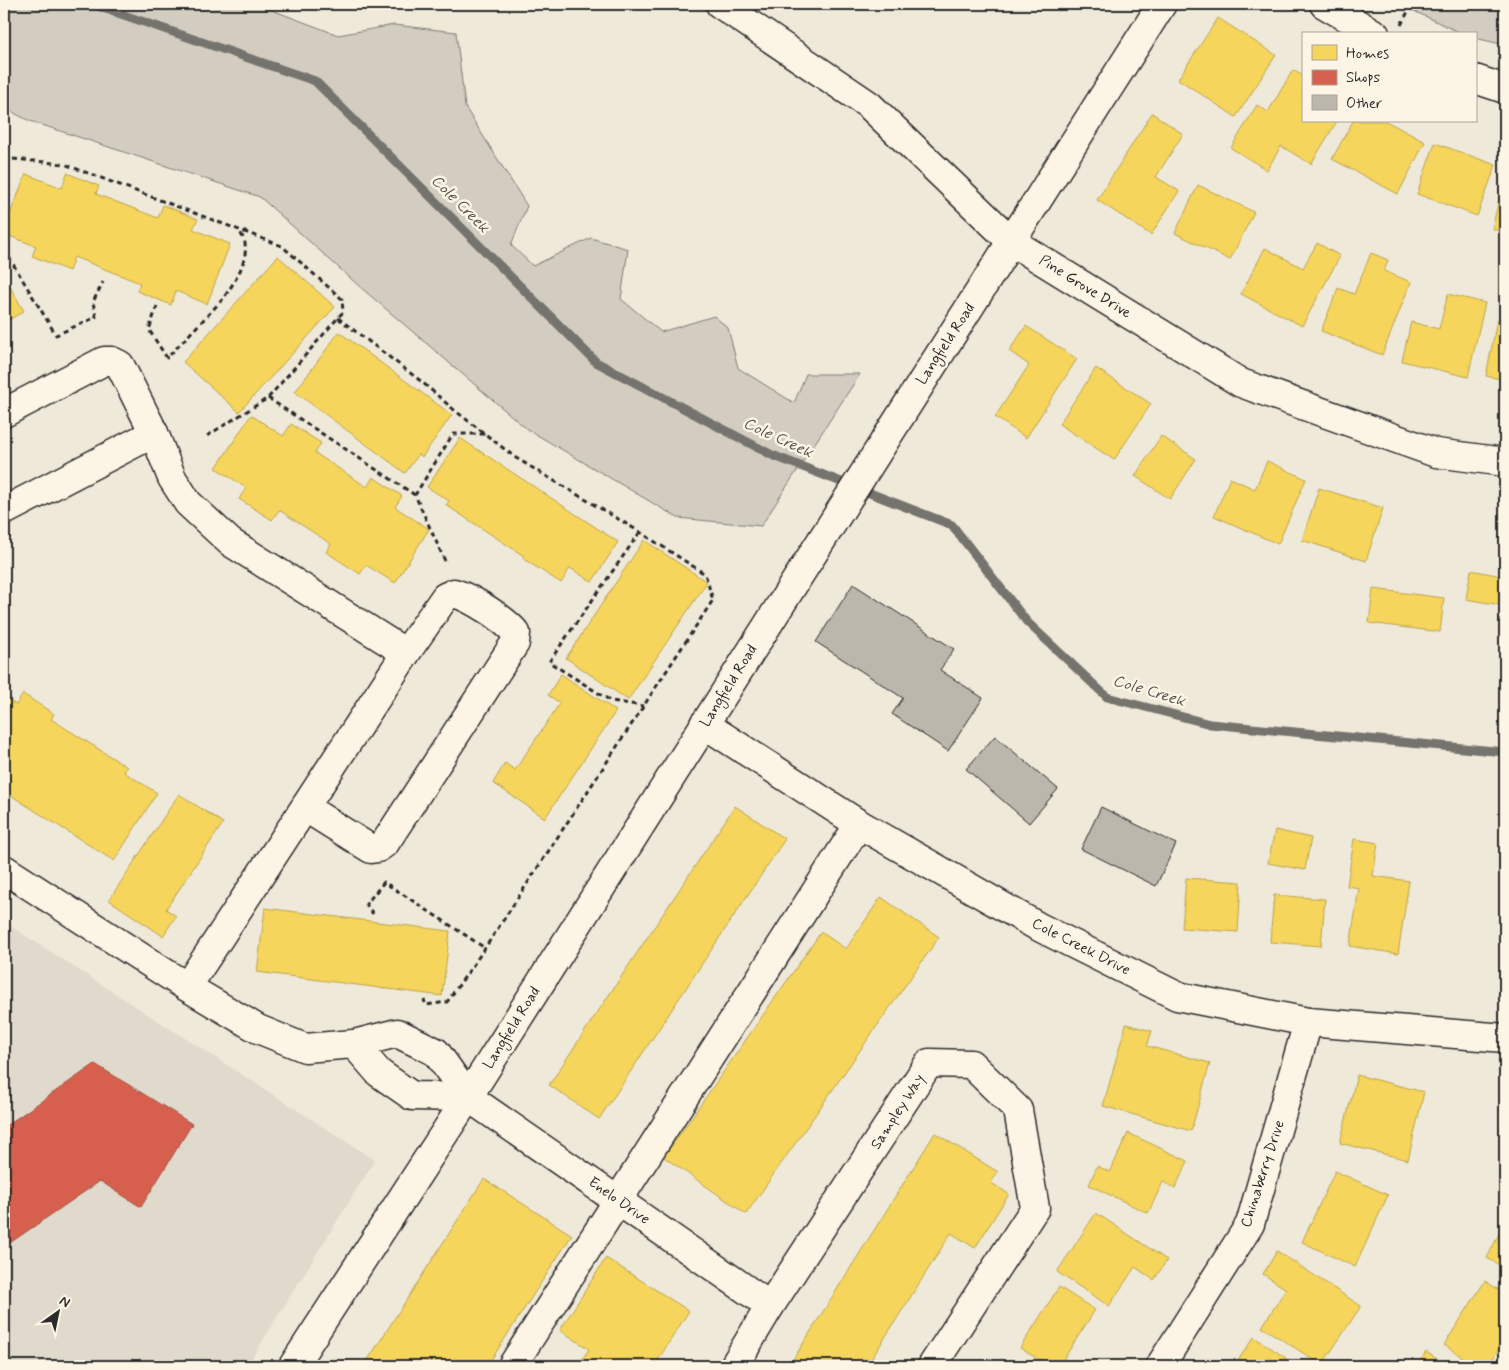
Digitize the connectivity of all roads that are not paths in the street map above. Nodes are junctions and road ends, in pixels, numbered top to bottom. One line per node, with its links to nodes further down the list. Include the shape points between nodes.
1 (1162, 4): 7 (street, Langfield Road)
2 (1324, 4): 4 (street)
3 (721, 5): 7 (street, Pine Grove Drive, via 869,106)
4 (1372, 32)
5 (1476, 79): 6 (street)
6 (1505, 89)
7 (1012, 242): 10 (street, Pine Grove Drive, via 1241,383 1436,453); 13 (street, Langfield Road)
8 (4, 413): 9 (street, via 104,361 112,361 120,366)
9 (154, 433): 11 (street); 12 (street, via 172,478 188,503 206,522 230,542)
10 (1505, 462)
11 (4, 511)
12 (406, 653): 14 (street); 14 (street, via 445,597 454,593 465,596 516,633 515,643 385,843 372,849)
13 (704, 724): 15 (street, Cole Creek Drive); 21 (street, Langfield Road)
14 (306, 808): 17 (street)
15 (859, 824): 18 (street, Cole Creek Drive, via 1037,926 1178,996); 22 (street)
16 (4, 869): 17 (street)
17 (187, 987): 20 (street, via 258,1029 305,1048)
18 (1308, 1022): 19 (street, Cole Creek Drive); 28 (street, Chinaberry Drive, via 1250,1224)
19 (1505, 1038)
20 (354, 1044): 21 (street, via 379,1073 412,1096); 21 (street, via 397,1033 436,1052)
21 (468, 1097): 22 (street, Enelo Drive); 24 (street, Langfield Road)
22 (618, 1201): 23 (street, Enelo Drive); 25 (street)
23 (770, 1306): 26 (street, Sampley Way); 27 (street, Sampley Way, via 929,1064 971,1064 1018,1110 1034,1208)
24 (293, 1366)
25 (512, 1366)
26 (734, 1366)
27 (932, 1366)
28 (1160, 1366)

